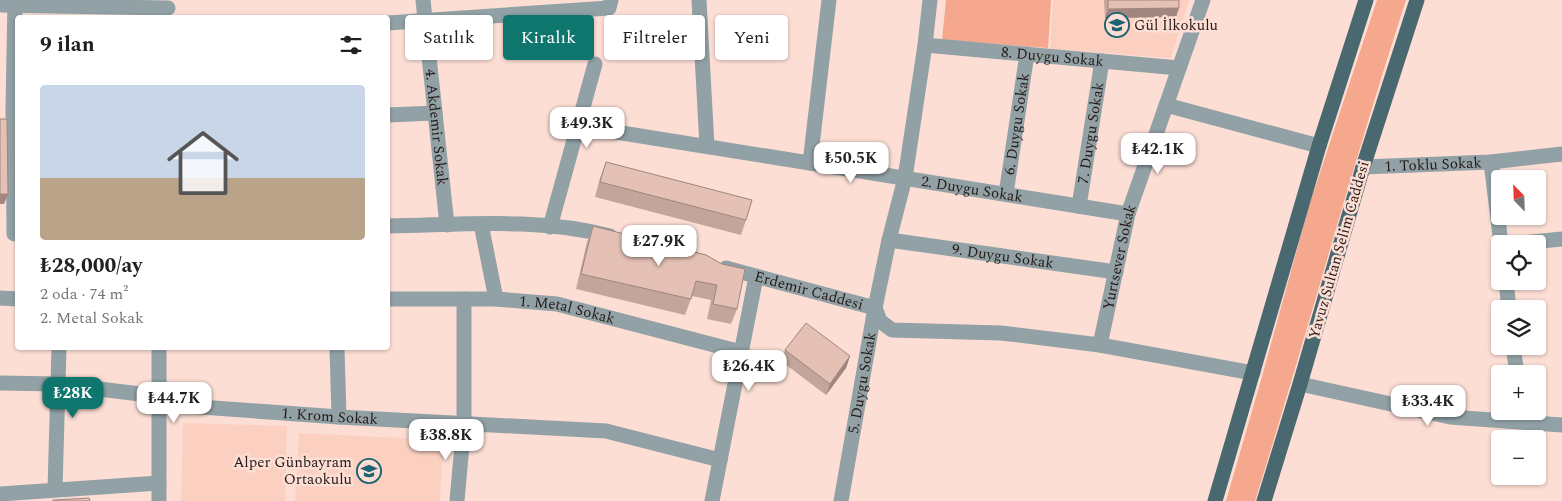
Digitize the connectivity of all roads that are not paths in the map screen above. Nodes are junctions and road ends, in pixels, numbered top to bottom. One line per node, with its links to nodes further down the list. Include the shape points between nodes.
1 (423, 0): 11 (street, 4. Akdemir Sokak)
2 (699, 0): 26 (street)
3 (829, 0): 29 (street)
4 (930, 0): 15 (street, 5. Duygu Sokak)
5 (1203, 0): 20 (street, Yurtsever Sokak)
6 (1366, 0): 27 (main road)
7 (1417, 0): 31 (main road, Yavuz Sultan Selim Caddesi)
8 (10, 3): 10 (street); 22 (street)
9 (610, 4): 12 (street)
10 (168, 8)
11 (425, 15)
12 (491, 15)
13 (405, 22): 14 (street)
14 (390, 23)
15 (926, 45): 16 (street, 8. Duygu Sokak); 32 (street, 5. Duygu Sokak)
16 (1027, 54): 18 (street, 8. Duygu Sokak); 33 (street, 6. Duygu Sokak)
17 (430, 60): 23 (street, 4. Akdemir Sokak)
18 (1102, 61): 20 (street, 8. Duygu Sokak); 34 (street, 7. Duygu Sokak)
19 (595, 64): 25 (street)
20 (1179, 68): 21 (street, Yurtsever Sokak)
21 (1166, 105): 27 (street); 35 (street, Yurtsever Sokak)
22 (10, 107): 40 (street)
23 (435, 113): 24 (street); 37 (street, 4. Akdemir Sokak)
24 (390, 115)
25 (578, 126): 26 (street, 2. Duygu Sokak); 39 (street)
26 (707, 146): 29 (street, 2. Duygu Sokak)
27 (1319, 146): 60 (main road)
28 (1562, 154): 30 (street, 1. Toklu Sokak)
29 (810, 162): 32 (street, 2. Duygu Sokak)
30 (1491, 162): 31 (street, 1. Toklu Sokak); 41 (street)
31 (1363, 167): 63 (main road, Yavuz Sultan Selim Caddesi)
32 (905, 178): 33 (street, 2. Duygu Sokak); 44 (street, 5. Duygu Sokak)
33 (1006, 194): 34 (street, 2. Duygu Sokak)
34 (1078, 206): 35 (street, 2. Duygu Sokak)
35 (1128, 214): 47 (street, Yurtsever Sokak)
36 (481, 224): 37 (street); 39 (street); 53 (street)
37 (447, 225): 38 (street)
38 (390, 226)
39 (550, 227): 43 (street, via 576,229)
40 (11, 234)
41 (1500, 235)
42 (1562, 238): 45 (street)
43 (622, 240)
44 (889, 240): 47 (street, 9. Duygu Sokak); 54 (street, 5. Duygu Sokak)
45 (1546, 240)
46 (708, 264): 48 (street, Erdemir Caddesi)
47 (1116, 272): 55 (street, Yurtsever Sokak)
48 (756, 277): 54 (street, Erdemir Caddesi); 59 (street)
49 (0, 298): 50 (street)
50 (15, 299)
51 (390, 299): 52 (street, 1. Metal Sokak)
52 (464, 299): 53 (street, 1. Metal Sokak); 68 (street)
53 (496, 299): 59 (street, 1. Metal Sokak, via 557,304)
54 (875, 308): 55 (street, Erdemir Caddesi, via 880,321 892,330 1001,333); 78 (street, 5. Duygu Sokak)
55 (1100, 346): 60 (street, Erdemir Caddesi)
56 (59, 350): 62 (street)
57 (159, 350): 64 (street)
58 (337, 350): 66 (street)
59 (741, 352): 70 (street)
60 (1253, 373): 79 (main road)
61 (0, 383): 62 (street, 1. Krom Sokak)
62 (59, 384): 64 (street, 1. Krom Sokak, via 148,395); 72 (street)
63 (1300, 384): 65 (street, via 1450,417); 80 (main road, Yavuz Sultan Selim Caddesi)
64 (159, 404): 66 (street, 1. Krom Sokak); 71 (street)
65 (1491, 417)
66 (340, 418): 68 (street, 1. Krom Sokak)
67 (1539, 420): 69 (street)
68 (464, 423): 70 (street, 1. Krom Sokak, via 606,431); 76 (street)
69 (1562, 424)
70 (720, 460): 77 (street)
71 (159, 483): 72 (street); 75 (street)
72 (55, 490): 74 (street)
73 (0, 494): 74 (street)
74 (27, 496)
75 (159, 501)
76 (457, 501)
77 (712, 501)
78 (841, 501)
79 (1215, 501)
80 (1264, 501)

